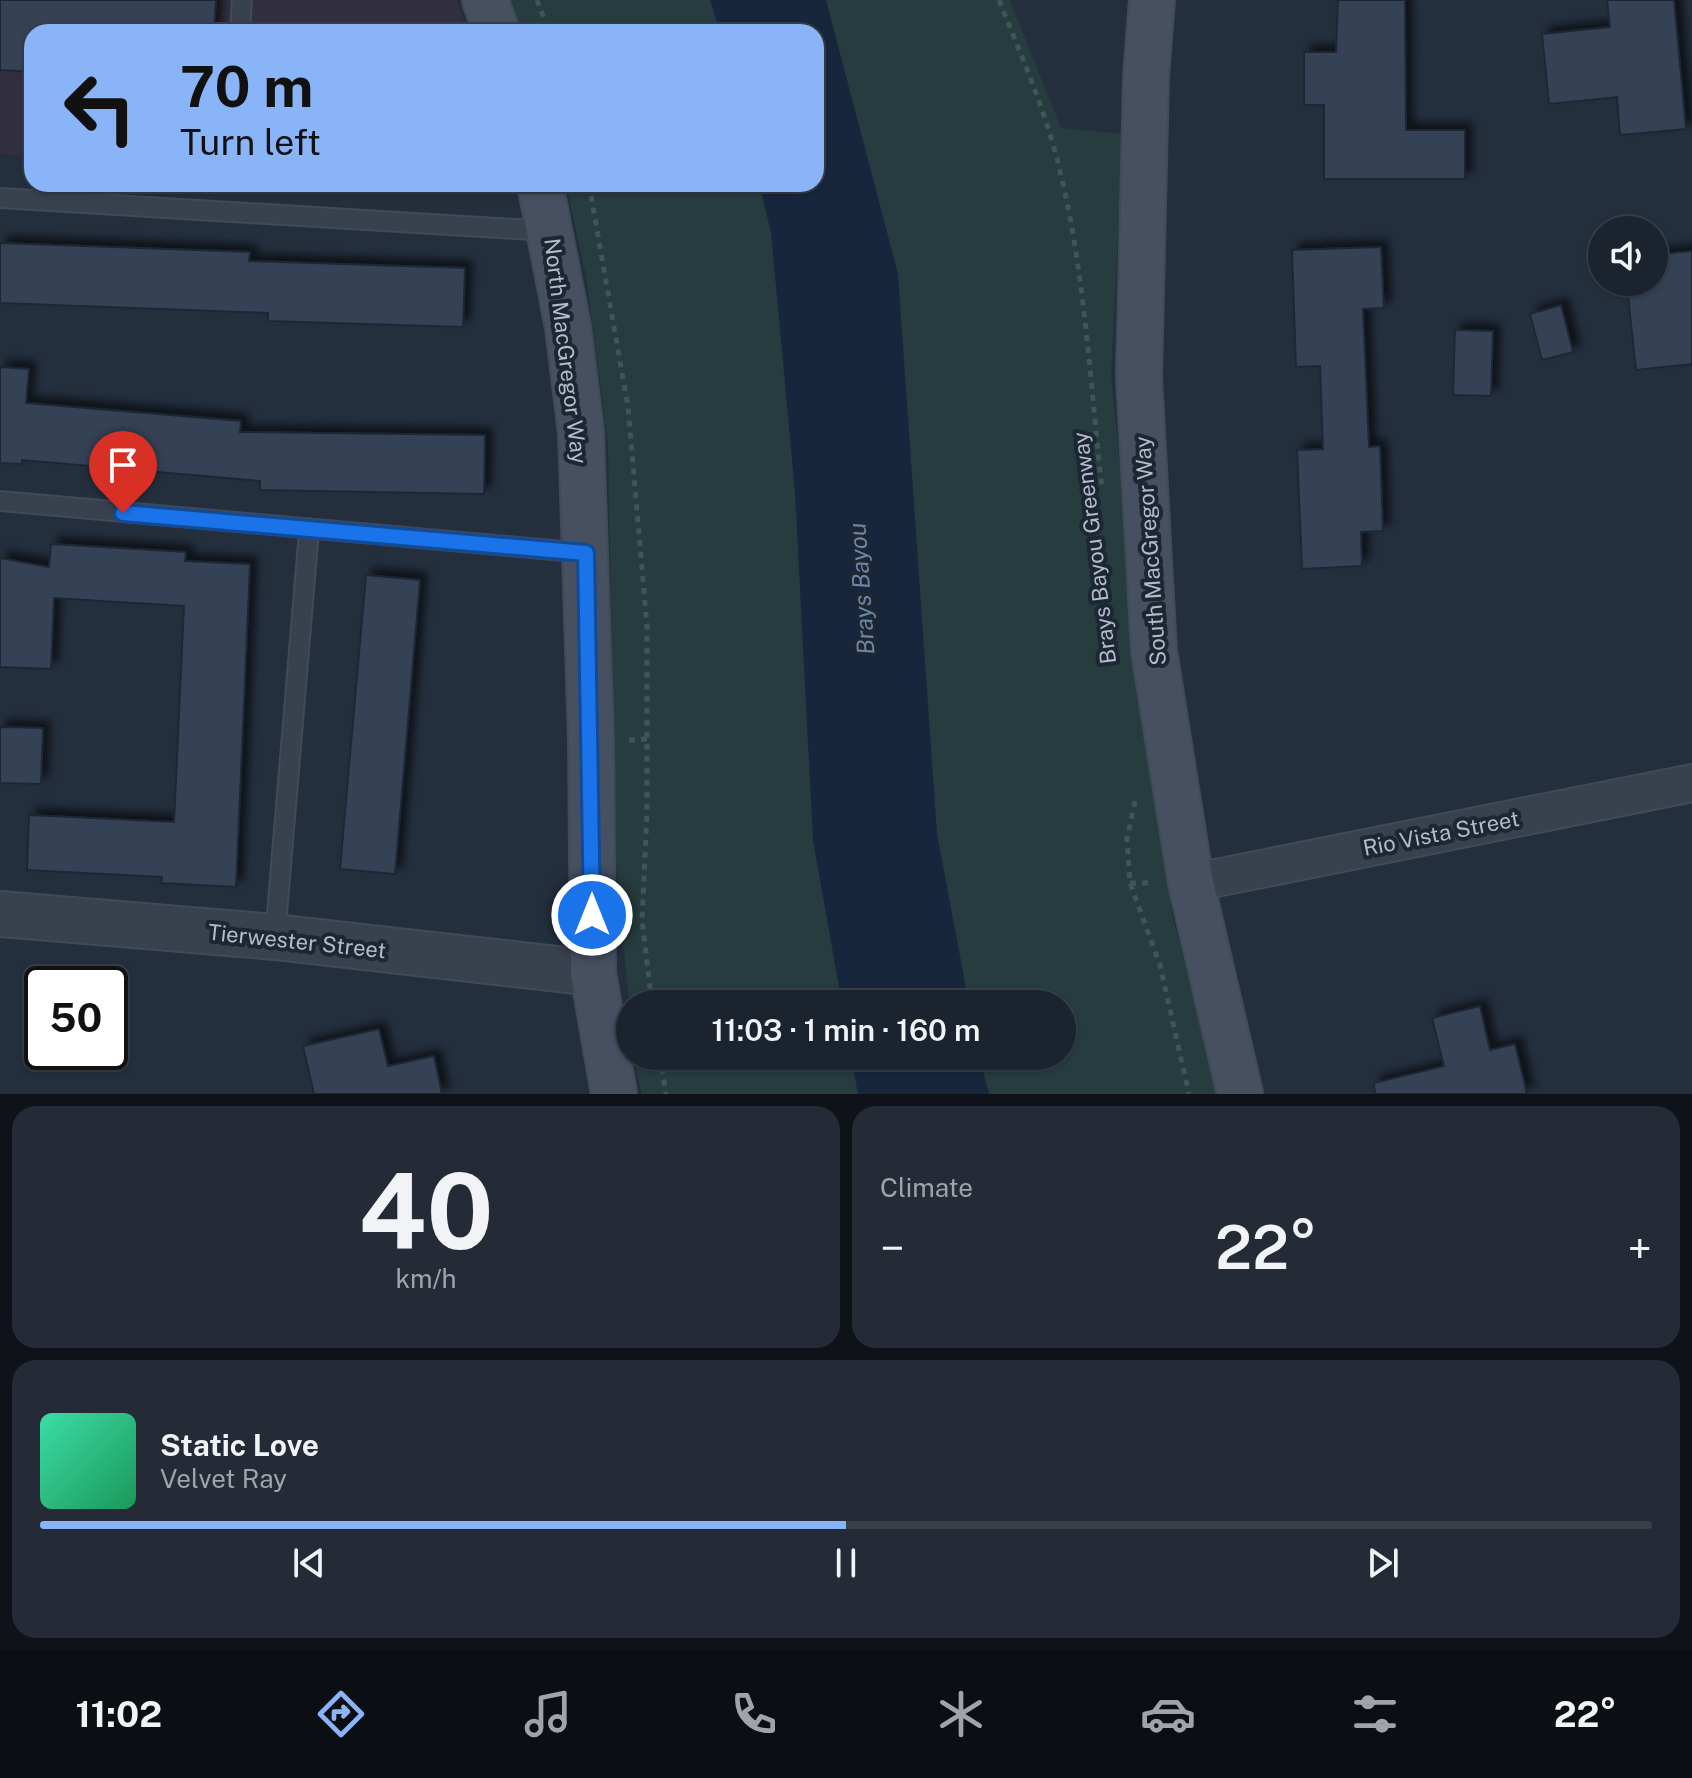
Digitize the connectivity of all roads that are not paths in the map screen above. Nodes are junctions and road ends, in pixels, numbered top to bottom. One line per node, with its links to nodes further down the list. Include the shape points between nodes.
1 (242, 0): 4 (lane)
2 (485, 0): 5 (main road)
3 (1152, 0): 13 (main road, South MacGregor Way, via 1139,377 1154,651)
4 (240, 24)
5 (494, 24)
6 (542, 192): 8 (main road, North MacGregor Way)
7 (0, 198): 8 (lane)
8 (551, 231): 11 (main road, North MacGregor Way, via 581,432)
9 (0, 501): 10 (lane)
10 (309, 531): 11 (lane); 15 (lane)
11 (586, 553): 16 (main road, North MacGregor Way)
12 (1692, 783): 13 (street, Rio Vista Street)
13 (1191, 883): 18 (main road, South MacGregor Way)
14 (0, 914): 15 (street, Tierwester Street)
15 (275, 937): 16 (street, Tierwester Street)
16 (593, 973): 17 (main road, North MacGregor Way)
17 (614, 1094)
18 (1240, 1094)

